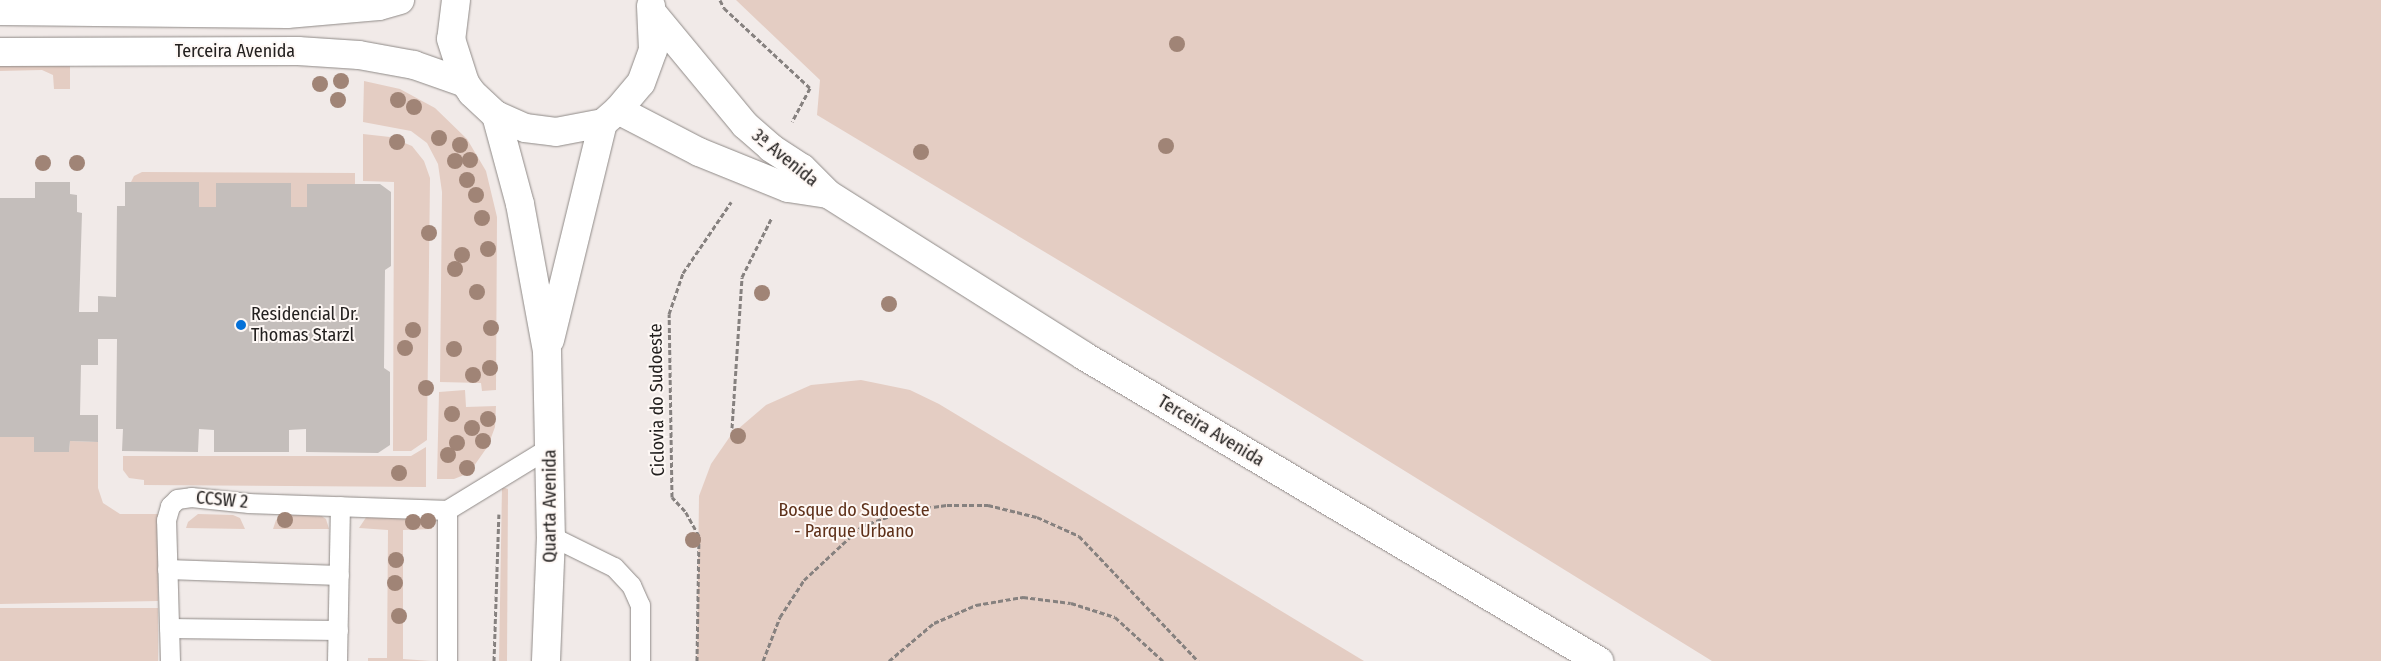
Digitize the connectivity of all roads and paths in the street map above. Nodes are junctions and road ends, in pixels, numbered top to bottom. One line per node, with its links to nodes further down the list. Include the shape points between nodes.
1 (400, 0): 5 (street, Terceira Avenida, via 380,6 288,14)
2 (456, 0): 7 (street, via 451,39)
3 (720, 0): 10 (path, via 724,8 810,88 798,114)
4 (651, 8): 9 (street, via 653,50 641,83); 10 (street, 3ª Avenida, via 745,125)
5 (0, 10)
6 (0, 52): 7 (street, Terceira Avenida, via 298,51 359,55 414,65)
7 (465, 83): 8 (street)
8 (496, 115): 9 (street, via 525,128 556,132); 14 (street, Quarta Avenida, via 520,204)
9 (610, 117): 11 (street, 3ª Avenida); 14 (street, Quarta Avenida)
10 (771, 148): 13 (street, 3ª Avenida, via 802,168)
11 (752, 173): 12 (street, 3ª Avenida); 31 (path, Ciclovia do Sudoeste, via 704,238 683,273 669,314 672,497 685,511 699,536)
12 (788, 188): 13 (street, 3ª Avenida); 15 (path, via 742,277)
13 (828, 194): 36 (street, Terceira Avenida, via 1084,356)
14 (547, 351): 16 (street, Quarta Avenida)
15 (732, 428)
16 (550, 447): 17 (lane); 20 (street, Quarta Avenida)
17 (500, 478): 19 (lane); 28 (path)
18 (340, 506): 19 (lane, CCSW 2); 21 (lane, CCSW 2, via 191,497 177,499 170,506 166,520); 22 (lane)
19 (448, 510): 27 (lane)
20 (551, 536): 29 (street, Quarta Avenida); 30 (lane, via 614,567 631,585 640,605)
21 (167, 568): 22 (lane); 23 (lane, CCSW 2)
22 (339, 575): 24 (lane)
23 (169, 628): 24 (lane); 25 (lane, CCSW 2)
24 (338, 630): 26 (lane)
25 (170, 661)
26 (337, 661)
27 (447, 661)
28 (494, 661)
29 (546, 661)
30 (640, 661)
31 (697, 661)
32 (764, 661): 35 (path, via 780,617 804,580 862,526 904,511 988,504 1037,517 1079,536)
33 (889, 661): 34 (path, via 934,623 976,605 1023,597 1071,603 1115,617)
34 (1164, 661)
35 (1198, 661)
36 (1599, 661)

